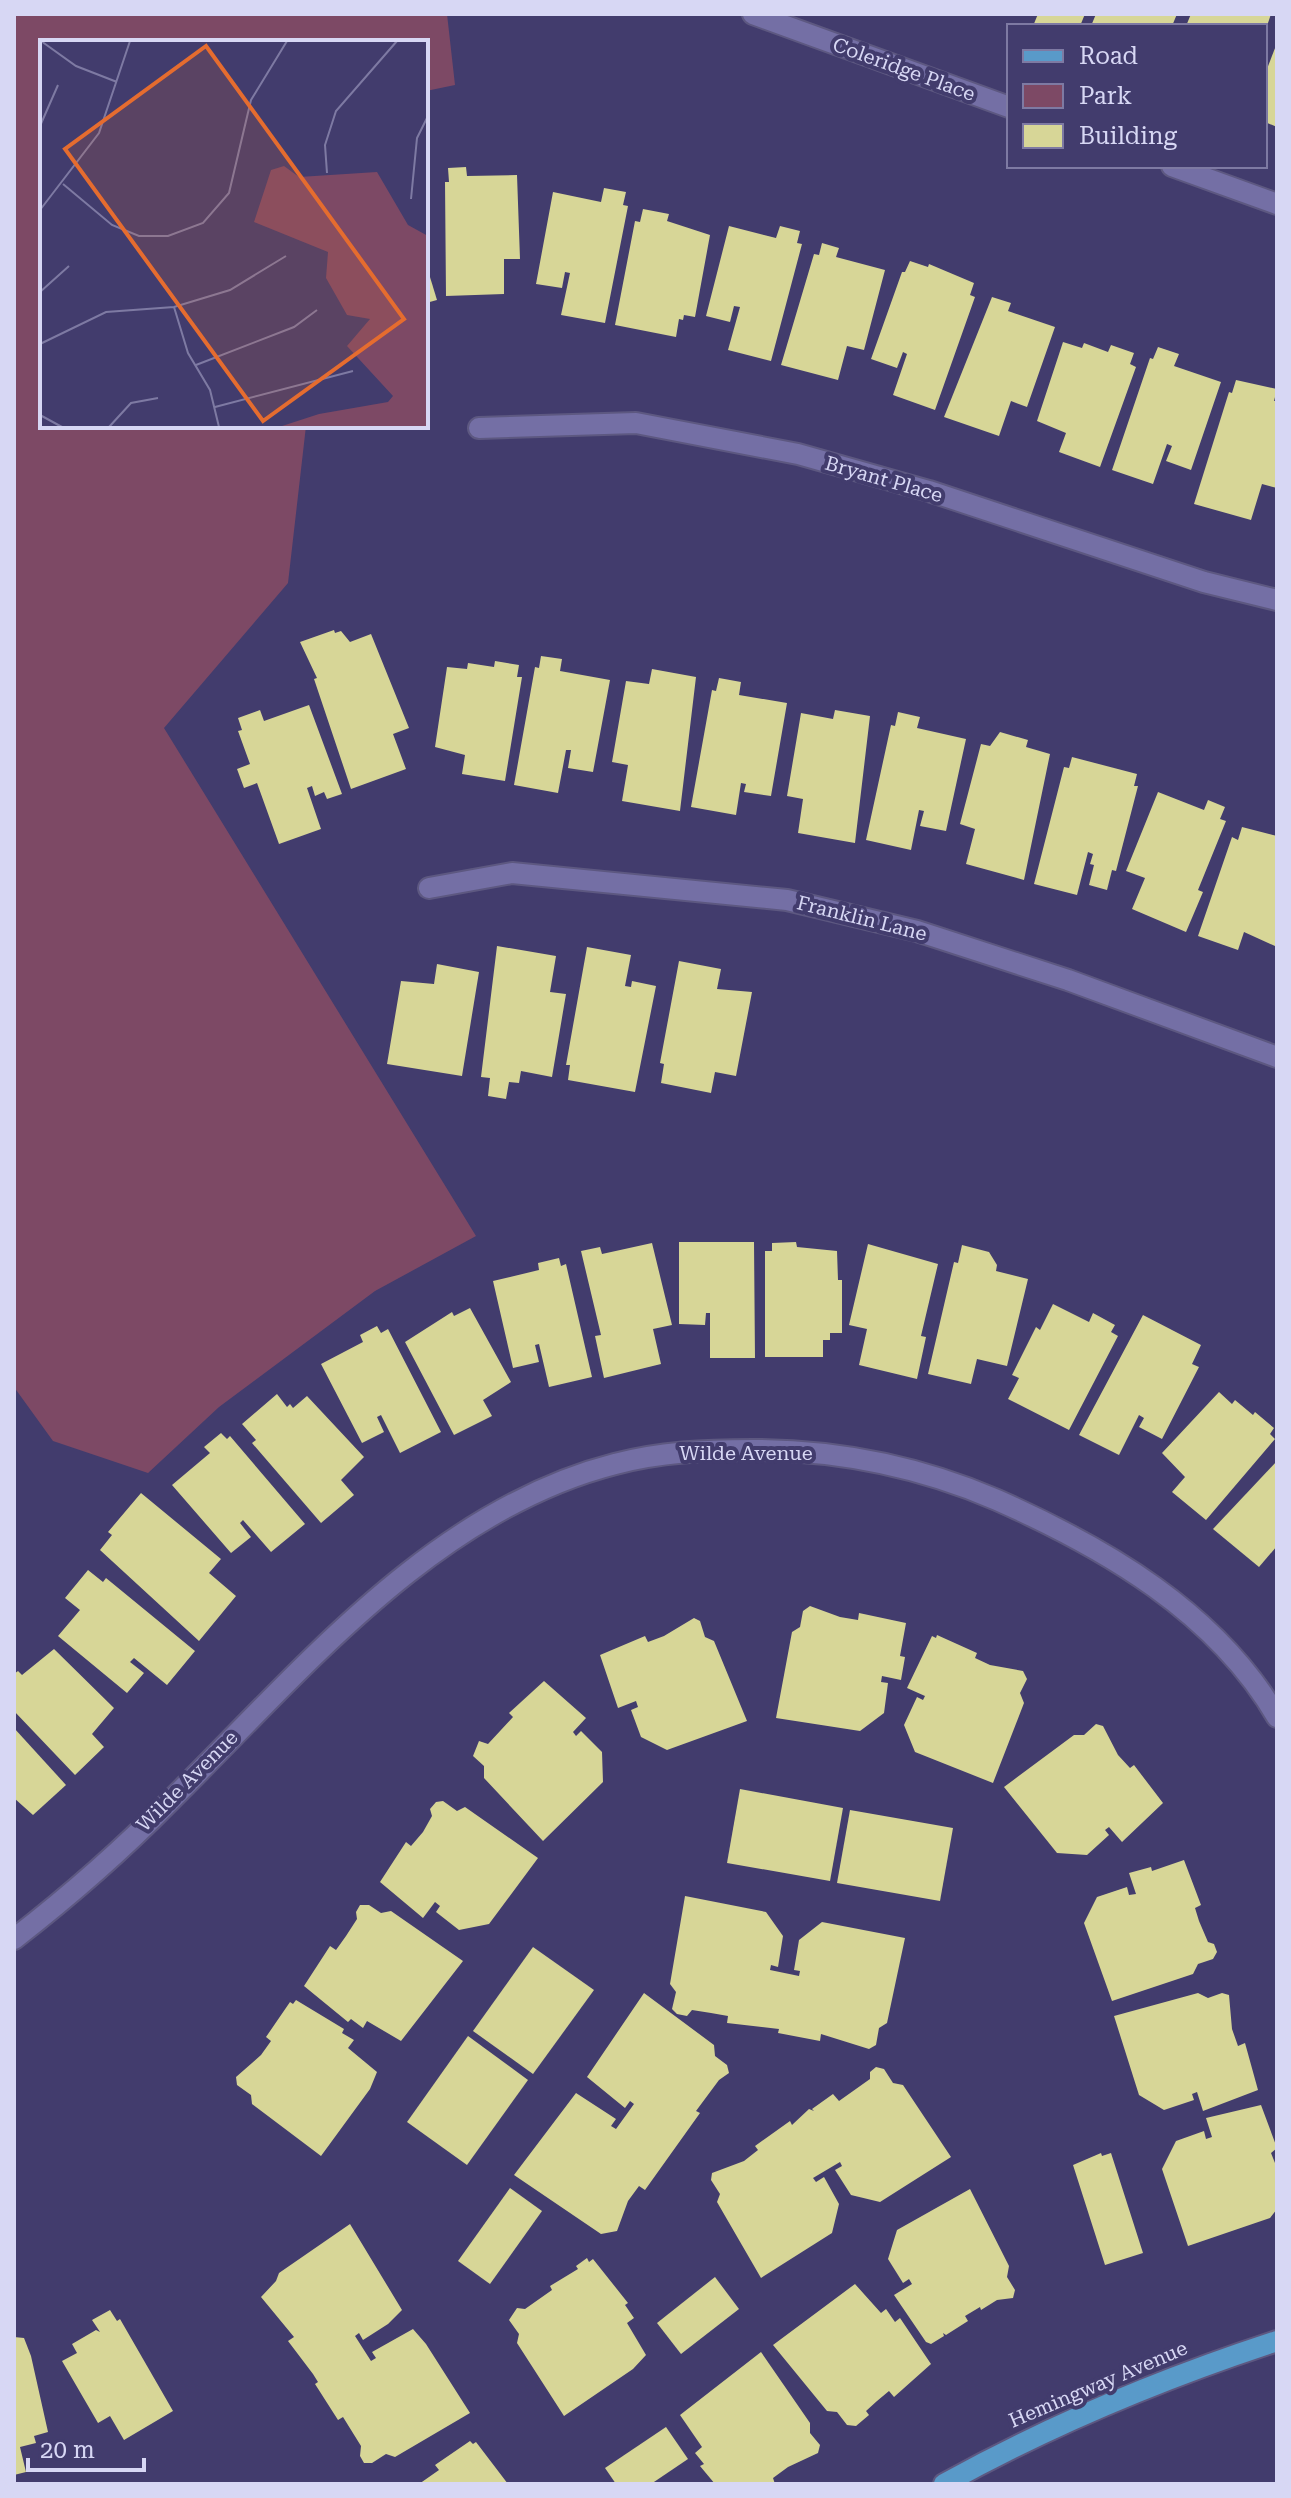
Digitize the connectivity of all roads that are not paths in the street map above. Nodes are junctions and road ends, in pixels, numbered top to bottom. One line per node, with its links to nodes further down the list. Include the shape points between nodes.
1 (753, 14): 2 (street, Coleridge Place)
2 (1007, 106)
3 (1178, 168): 4 (street)
4 (1277, 204)
5 (479, 428): 6 (street, Bryant Place, via 636,423 798,454 929,491 1204,582)
6 (1277, 600)
7 (429, 888): 8 (street, Franklin Lane, via 512,873 787,900 932,936)
8 (1277, 1057)
9 (1277, 1717): 10 (street, Wilde Avenue, via 1228,1651 1175,1603 1118,1561 1053,1525 913,1469 852,1456 784,1450 665,1453 555,1484 443,1549 339,1634 169,1803)
10 (14, 1939)
11 (1277, 2341): 12 (main road, Hemingway Avenue, via 1102,2404)
12 (944, 2484)

